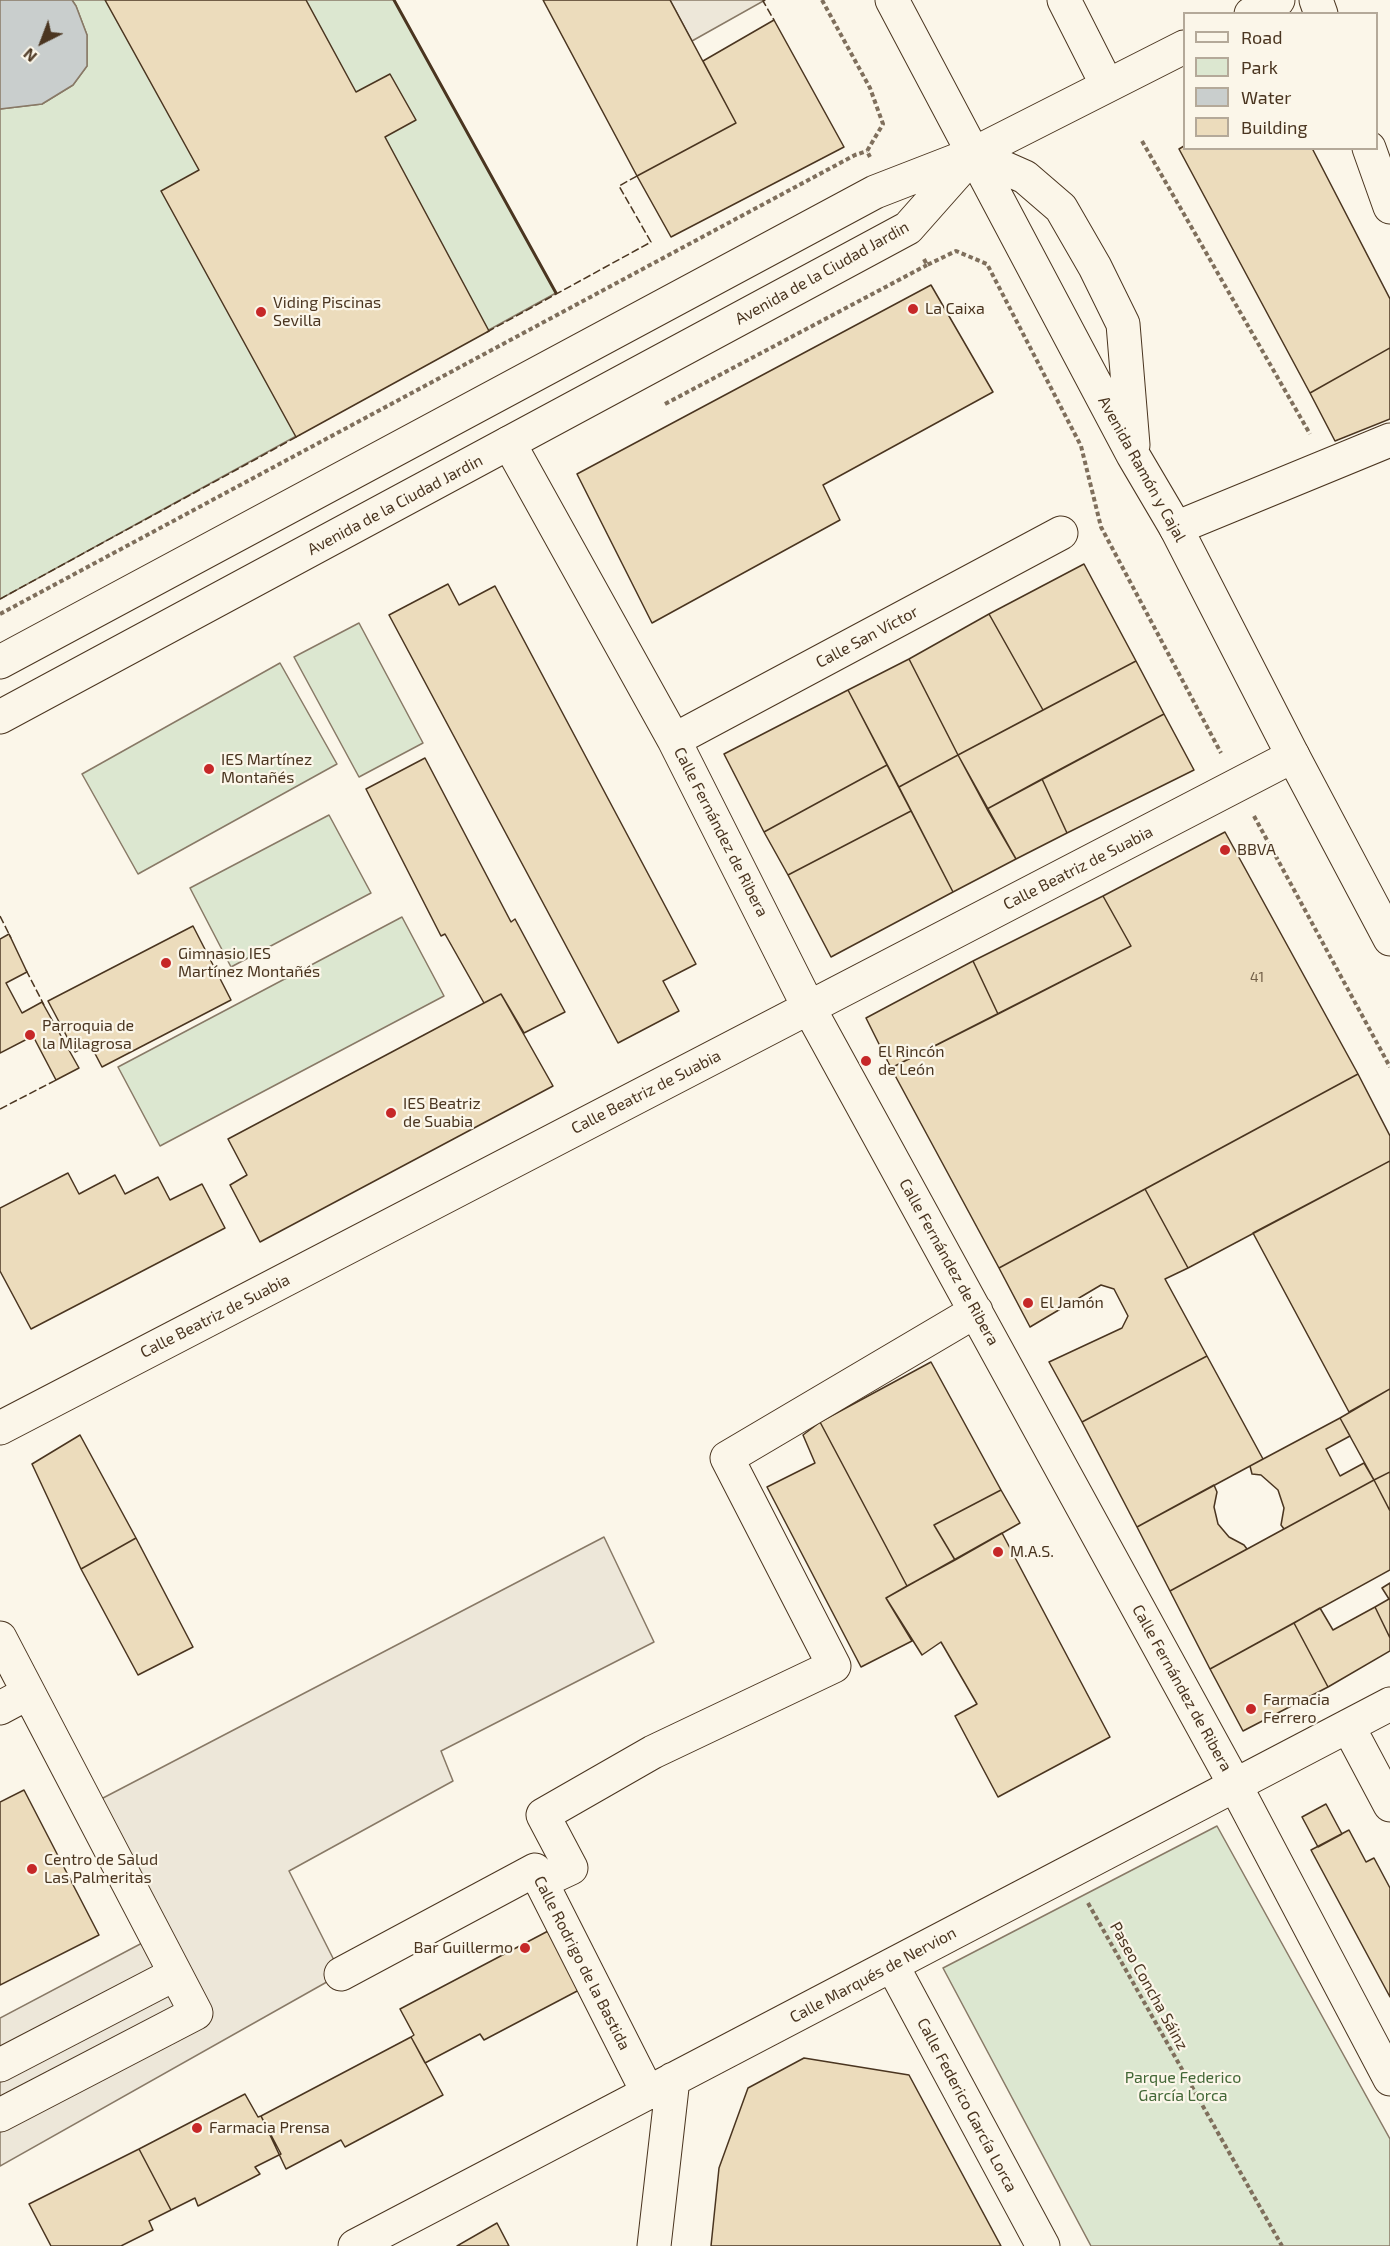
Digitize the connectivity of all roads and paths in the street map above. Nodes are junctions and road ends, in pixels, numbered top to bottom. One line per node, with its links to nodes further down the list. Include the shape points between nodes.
1 (822, 0): 8 (path, via 870,88 883,123)
2 (892, 0): 9 (street, Avenida Ramón y Cajal)
3 (1064, 0): 5 (street)
4 (1183, 48): 5 (street)
5 (1107, 85): 9 (street)
6 (1142, 141): 18 (path)
7 (1370, 150): 11 (street)
8 (867, 151): 10 (path); 21 (path)
9 (973, 154): 16 (street, Avenida de la Ciudad Jardin, via 908,228); 17 (street, Avenida Ramón y Cajal); 17 (street, via 1025,177 1061,208 1095,267 1123,324); 22 (street, via 875,192)
10 (872, 160)
11 (1390, 207)
12 (919, 251): 13 (path)
13 (927, 265): 14 (path); 26 (path, via 956,251 987,264 1081,446 1101,527)
14 (664, 404)
15 (1390, 440): 18 (street)
16 (509, 443): 23 (street, Avenida de la Ciudad Jardin); 24 (street, Calle Fernández de Ribera)
17 (1134, 455): 19 (street, Avenida Ramón y Cajal)
18 (1328, 466): 19 (street)
19 (1176, 528): 25 (street, Avenida Ramón y Cajal)
20 (1061, 533): 24 (street, Calle San Víctor)
21 (0, 614)
22 (0, 662)
23 (0, 717)
24 (674, 740): 29 (street, Calle Fernández de Ribera)
25 (1293, 756): 28 (street, Avenida Ramón y Cajal); 29 (street, Calle Beatriz de Suabia)
26 (1225, 760)
27 (1252, 813): 30 (path)
28 (1390, 939)
29 (809, 1008): 31 (street, Calle Fernández de Ribera); 32 (street, Calle Beatriz de Suabia)
30 (1390, 1067)
31 (976, 1311): 37 (street, Calle Fernández de Ribera); 39 (street, via 727,1458 834,1666 653,1752 543,1815 571,1868)
32 (0, 1428)
33 (0, 1638): 34 (street)
34 (14, 1700): 42 (street)
35 (1390, 1704): 36 (street, Calle Marqués de Nervion)
36 (1348, 1726): 37 (street, Calle Marqués de Nervion); 38 (street)
37 (1235, 1785): 41 (street, Calle Marqués de Nervion); 45 (street, Calle Fernández de Ribera)
38 (1390, 1805)
39 (541, 1882): 43 (street, Calle Rodrigo de la Bastida, via 535,1870); 46 (street, Calle Rodrigo de la Bastida)
40 (1083, 1895): 51 (path, Paseo Concha Sáinz)
41 (892, 1965): 46 (street, Calle Marqués de Nervion); 50 (street, Calle Federico García Lorca)
42 (175, 1974): 44 (street); 47 (street, via 195,2013)
43 (340, 1974)
44 (0, 2065)
45 (1390, 2079)
46 (661, 2086): 48 (street, Calle Marqués de Nervion); 49 (street)
47 (0, 2115)
48 (356, 2246)
49 (654, 2246)
50 (1043, 2246)
51 (1282, 2246)

